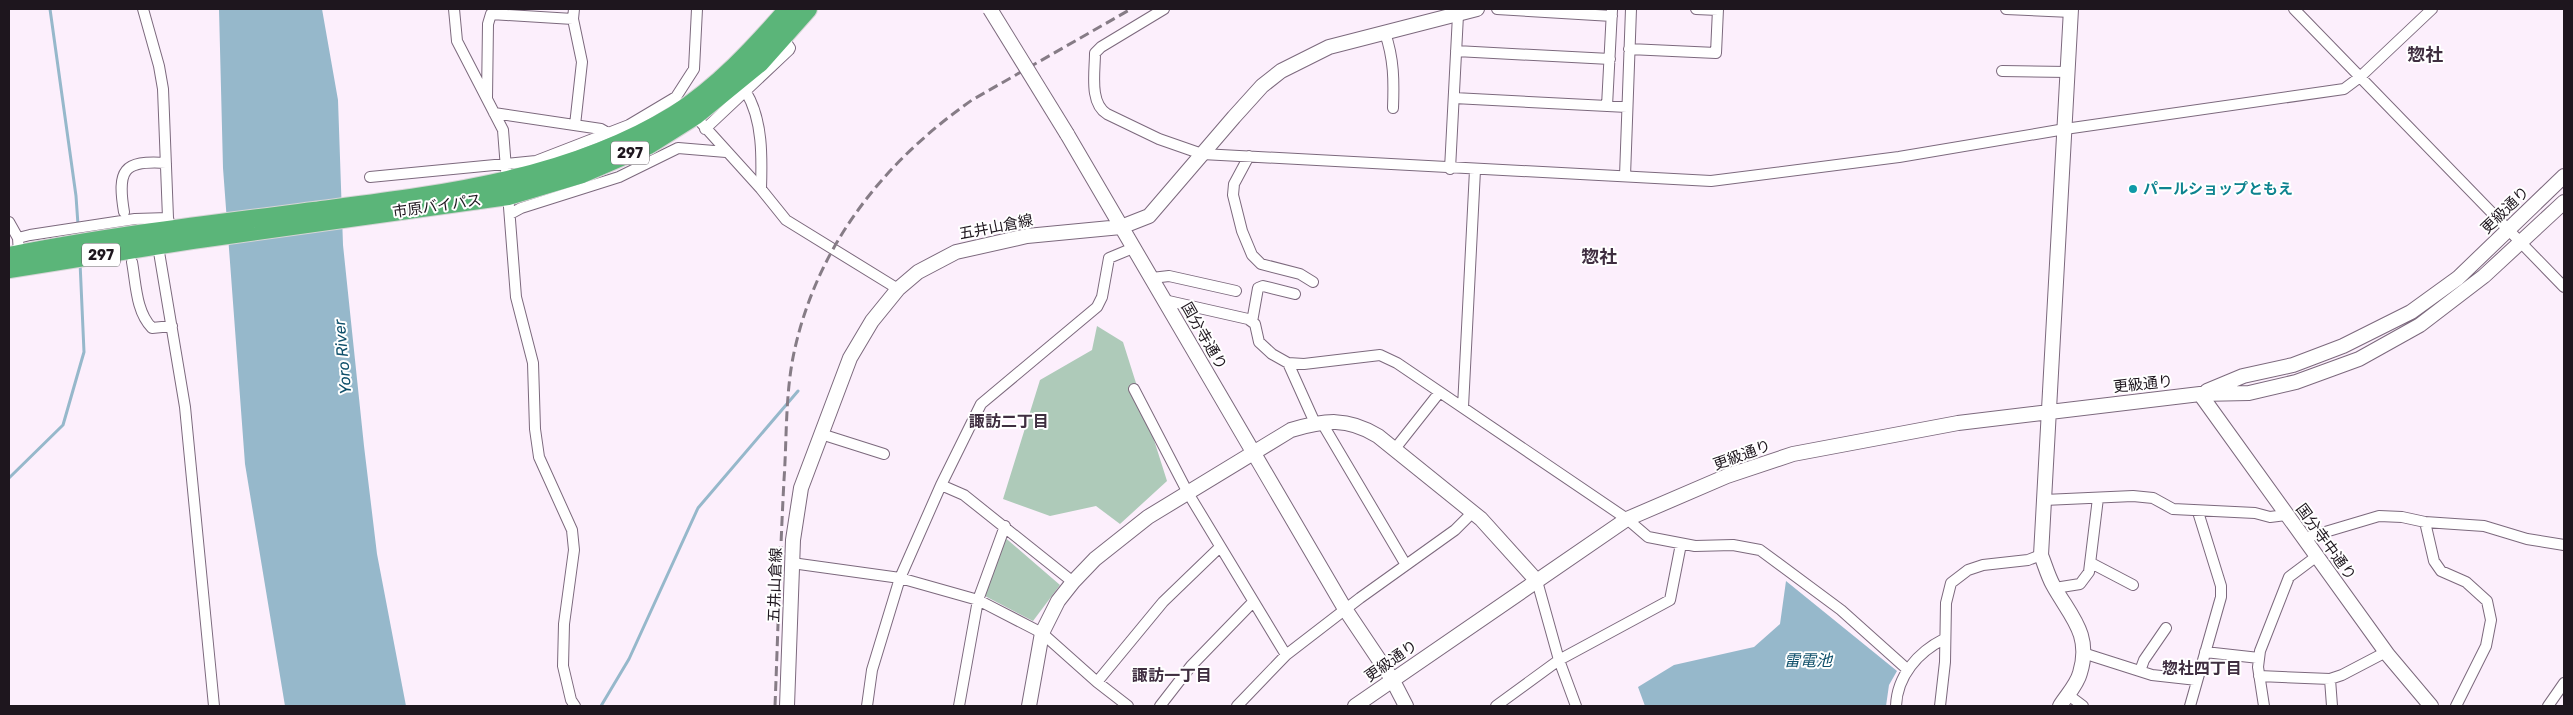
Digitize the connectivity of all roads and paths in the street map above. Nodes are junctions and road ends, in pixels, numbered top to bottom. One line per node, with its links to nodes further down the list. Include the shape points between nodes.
1 (143, 9): 41 (street, via 159,66)
2 (454, 9): 29 (street, via 457,41)
3 (697, 9): 37 (street, via 694,69 676,98)
4 (788, 9): 47 (highway, 市原バイパス / 297, via 732,68 675,114 608,148)
5 (808, 9): 20 (highway, 市原バイパス / 297)
6 (990, 9): 54 (street, 国分寺通り, bridge)
7 (1164, 9): 39 (street, via 1095,53 1096,98 1100,110 1107,114 1159,139)
8 (1497, 9): 17 (street)
9 (1631, 9): 21 (street)
10 (1696, 9): 11 (street)
11 (1718, 9): 21 (street, via 1716,53)
12 (2006, 9): 15 (street)
13 (2294, 9): 26 (street)
14 (2432, 9): 26 (street)
15 (2071, 10): 25 (street)
16 (1467, 11): 19 (street, 五井山倉線); 22 (street)
17 (1612, 12): 23 (street)
18 (574, 14): 29 (street, via 491,14 488,24); 35 (street, via 582,62)
19 (1385, 33): 32 (street, via 1395,74); 39 (street, 五井山倉線, via 1329,47 1281,71 1262,86)
20 (784, 39): 27 (street, via 789,50); 34 (highway, 市原バイパス / 297, via 731,88)
21 (1629, 49): 31 (street)
22 (1456, 51): 23 (street); 28 (street)
23 (1610, 59): 30 (street)
24 (2002, 71): 25 (street)
25 (2068, 72): 36 (street)
26 (2360, 77): 36 (street, via 2344,89); 55 (street)
27 (746, 92): 34 (street); 48 (street, via 754,104 761,148)
28 (1454, 98): 30 (street); 42 (street)
29 (487, 101): 33 (street)
30 (1607, 106): 31 (street)
31 (1627, 107): 44 (street)
32 (1393, 108)
33 (494, 113): 35 (street); 47 (street, via 503,130)
34 (700, 123): 38 (street); 47 (highway, 市原バイパス / 297, via 582,174)
35 (575, 125): 37 (street)
36 (2065, 129): 44 (street, via 1899,157 1711,181); 77 (street)
37 (608, 133): 47 (street, via 536,161)
38 (726, 152): 48 (street); 51 (street, via 678,148 619,177)
39 (1202, 154): 40 (street); 54 (street, 五井山倉線, via 1149,216)
40 (1249, 156): 42 (street); 64 (street, via 1234,184 1232,195 1252,255 1261,264 1300,274)
41 (166, 163): 50 (street, via 146,162 129,167 122,180); 53 (street)
42 (1450, 169): 43 (street)
43 (1475, 170): 44 (street); 76 (street)
44 (1625, 176)
45 (2564, 176): 55 (street, 更級通り)
46 (370, 177): 47 (street)
47 (508, 180): 51 (street); 56 (highway, 市原バイパス / 297, via 408,205)
48 (761, 189): 66 (street, via 786,220)
49 (2564, 202): 57 (street, 更級通り)
50 (124, 212)
51 (510, 214): 129 (street, via 516,297 533,363 539,457 572,530 574,550 564,624 563,666)
52 (9, 222): 60 (street)
53 (170, 224): 56 (highway, 市原バイパス / 297); 60 (highway, 市原バイパス / 297)
54 (1121, 227): 59 (street, 国分寺通り); 66 (street, 五井山倉線, via 1027,236 972,247 937,261)
55 (2510, 230): 57 (street); 75 (street, 更級通り, via 2458,278 2411,312 2343,346 2293,365 2243,376)
56 (192, 233): 58 (highway, 市原バイパス / 297)
57 (2521, 243): 65 (street); 75 (street, 更級通り, via 2420,325 2359,359 2296,382 2249,392)
58 (158, 246): 62 (highway, 市原バイパス / 297); 71 (street)
59 (1133, 248): 63 (street, 国分寺通り); 83 (street, via 1109,258 1097,307 981,404)
60 (15, 249)
61 (132, 262): 71 (street, via 140,310 145,321 152,328)
62 (9, 269)
63 (1152, 278): 67 (street, via 1169,276); 69 (street, 国分寺通り)
64 (1313, 282)
65 (2564, 287)
66 (898, 288): 79 (street, 五井山倉線, via 883,304 850,358)
67 (1236, 291)
68 (1295, 294): 70 (street, via 1263,286 1258,288)
69 (1164, 300): 70 (street); 81 (street, 国分寺通り)
70 (1252, 322): 72 (street, via 1259,342)
71 (172, 326): 128 (street, via 185,407)
72 (1288, 363): 74 (street, via 1380,355); 78 (street)
73 (1134, 389): 84 (street)
74 (1439, 393): 76 (street); 80 (street)
75 (2200, 394): 77 (street, 更級通り); 89 (street, 国分寺中通り)
76 (1463, 406): 90 (street)
77 (2051, 410): 86 (street); 90 (street, 更級通り, via 1958,423 1793,454 1727,476)
78 (1318, 423): 80 (street, via 1360,425); 81 (street, via 1291,430); 101 (street)
79 (821, 434): 82 (street); 99 (street, 五井山倉線, via 797,504)
80 (1394, 450): 87 (street)
81 (1253, 452): 84 (street); 109 (street, 国分寺通り)
82 (884, 454)
83 (941, 485): 92 (street, via 964,495); 102 (street)
84 (1188, 493): 96 (street); 104 (street, via 1148,517)
85 (2098, 498): 86 (street); 88 (street, via 2153,498 2173,509); 100 (street)
86 (2044, 500): 97 (street)
87 (1473, 512): 101 (street, via 1455,530); 103 (street)
88 (2198, 512): 89 (street, via 2255,513 2270,517); 113 (street, via 2221,586 2221,597)
89 (2286, 515): 93 (street, 国分寺中通り)
90 (1627, 519): 94 (street, via 1648,537); 103 (street, 更級通り)
91 (2425, 522): 93 (street, via 2379,516); 95 (street, via 2484,526 2527,539); 149 (street, via 2434,561 2441,571 2466,582 2487,601 2491,620 2486,646)
92 (1005, 526): 104 (street); 107 (street)
93 (2305, 538): 98 (street, 国分寺中通り)
94 (1681, 544): 118 (street, via 1670,600); 119 (street, via 1733,545 1760,550 1841,610)
95 (2564, 545)
96 (1220, 547): 108 (street); 125 (street, via 1163,602)
97 (2042, 555): 106 (street); 112 (street, via 2028,560 1982,564 1956,578 1948,590)
98 (2317, 556): 114 (street, 国分寺中通り); 117 (street, via 2289,577)
99 (792, 563): 102 (street); 130 (street, 五井山倉線)
100 (2091, 563): 105 (street); 106 (street, via 2080,584)
101 (1406, 565): 109 (street)
102 (900, 578): 107 (street); 131 (street, via 872,670)
103 (1537, 581): 118 (street); 122 (street, 更級通り)
104 (1073, 582): 111 (street, via 1058,601)
105 (2133, 585)
106 (2055, 588): 115 (street, via 2078,623)
107 (978, 600): 111 (street); 132 (street)
108 (1254, 602): 116 (street); 135 (street, via 1190,666)
109 (1345, 609): 116 (street); 122 (street, 国分寺通り)
110 (2166, 628): 120 (street)
111 (1042, 632): 125 (street); 133 (street)
112 (1944, 639): 119 (street); 142 (street)
113 (2205, 652): 117 (street); 124 (street)
114 (2386, 652): 123 (street); 148 (street, 国分寺中通り)
115 (2083, 653): 120 (street); 127 (street, via 2080,675)
116 (1286, 655): 136 (street)
117 (2259, 658): 121 (street)
118 (1560, 660): 139 (street); 140 (street)
119 (1908, 670): 141 (street, via 1897,689)
120 (2140, 671): 124 (street)
121 (2259, 676): 123 (street); 146 (street)
122 (1392, 679): 137 (street, 更級通り); 138 (street, 国分寺通り)
123 (2330, 679): 147 (street)
124 (2197, 680): 145 (street)
125 (1097, 682): 134 (street)
126 (2564, 683): 150 (street)
127 (2068, 694): 143 (street); 144 (street)
128 (214, 706)
129 (575, 706)
130 (787, 706)
131 (867, 706)
132 (959, 706)
133 (1029, 706)
134 (1128, 706)
135 (1160, 706)
136 (1237, 706)
137 (1355, 706)
138 (1406, 706)
139 (1496, 706)
140 (1576, 706)
141 (1896, 706)
142 (1940, 706)
143 (2060, 706)
144 (2082, 706)
145 (2190, 706)
146 (2264, 706)
147 (2332, 706)
148 (2431, 706)
149 (2456, 706)
150 (2548, 706)

